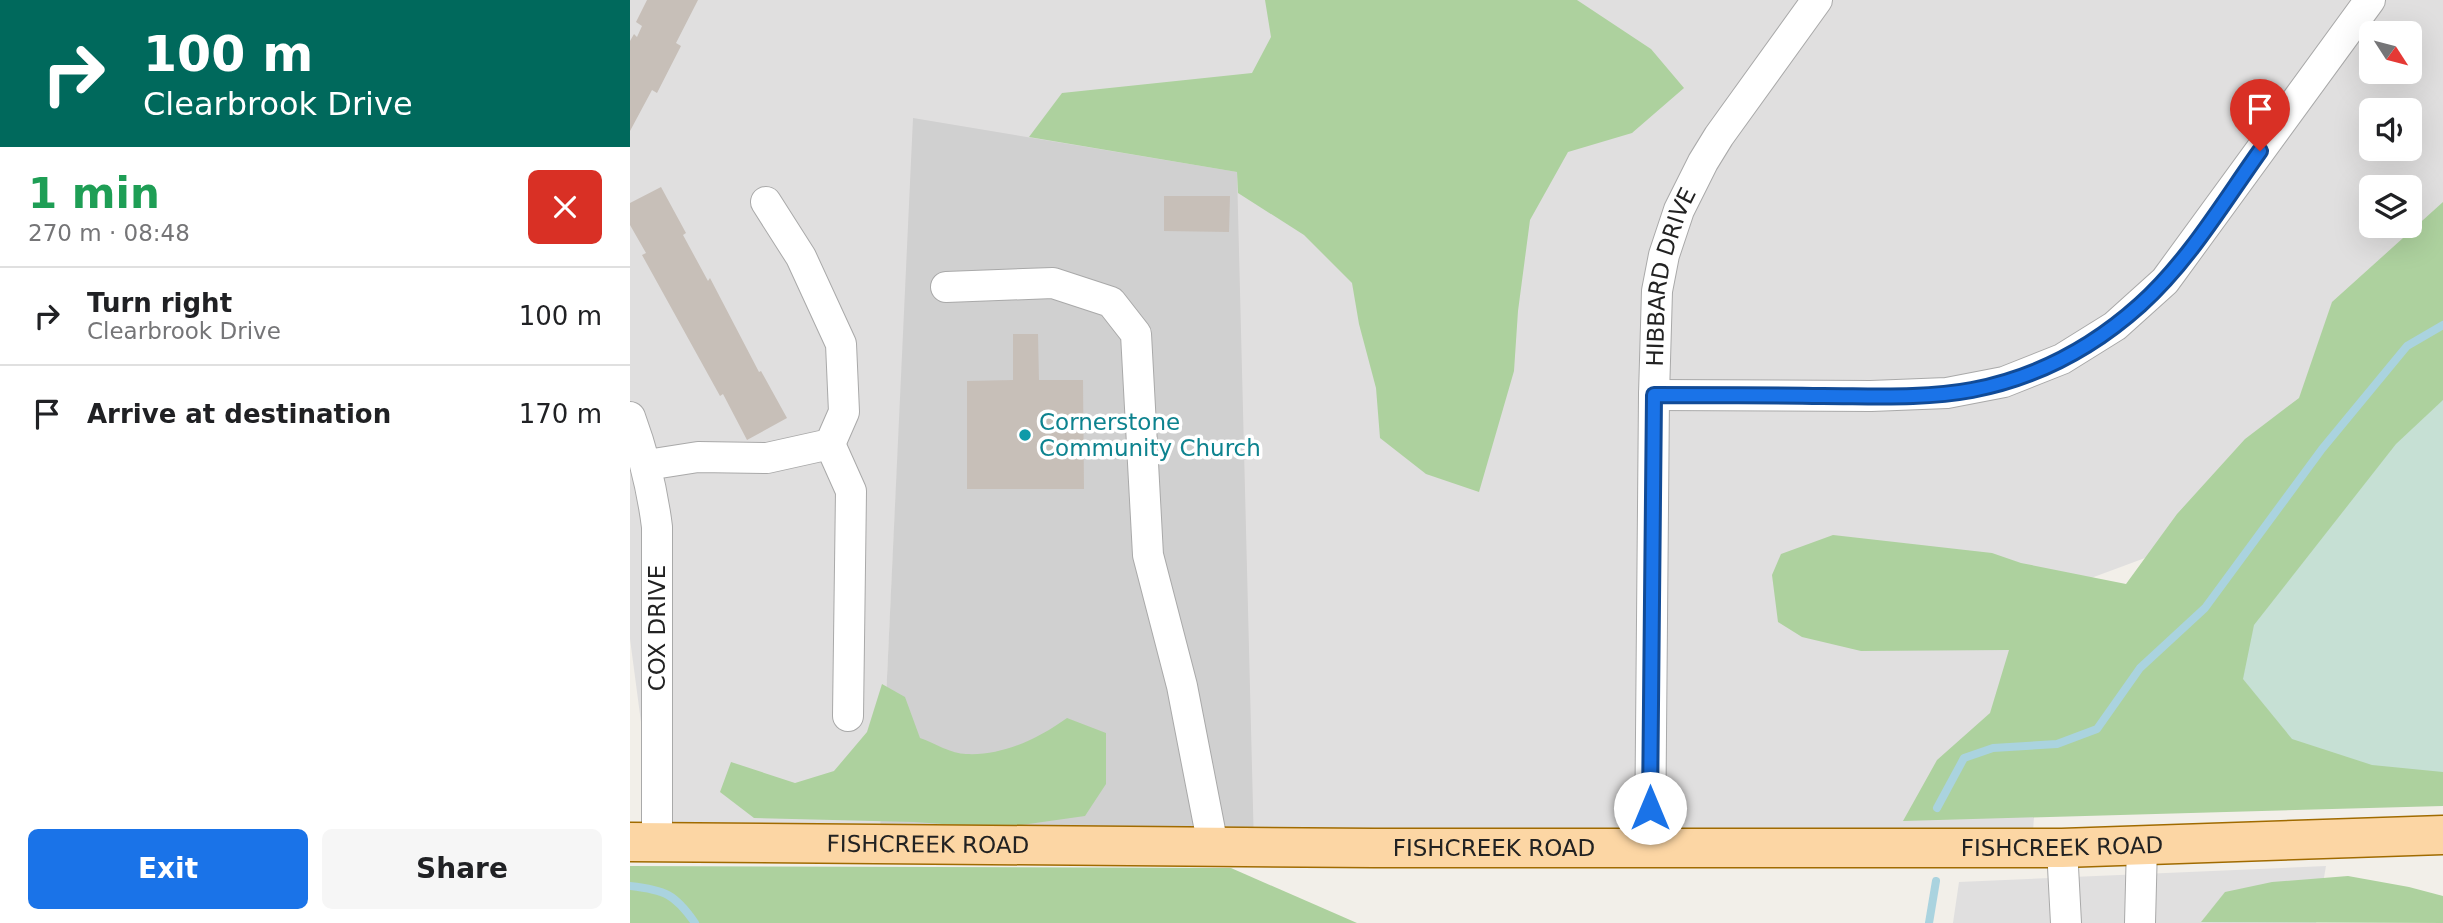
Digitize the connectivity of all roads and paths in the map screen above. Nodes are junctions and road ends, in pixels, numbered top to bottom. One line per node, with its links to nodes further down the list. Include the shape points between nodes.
1 (1817, 0): 5 (street, HIBBARD DRIVE, via 1719,136 1679,210 1657,290)
2 (2370, 0): 5 (street, via 2165,281 2115,326 2062,359 2004,382 1947,393)
3 (766, 202): 7 (street, via 801,257 841,344 844,412)
4 (946, 287): 13 (street, via 1053,283 1111,302 1136,334 1148,555 1182,685)
5 (1654, 395): 14 (street, HIBBARD DRIVE)
6 (630, 416): 8 (street, COX DRIVE)
7 (830, 444): 8 (street, via 767,458 698,457); 9 (street, via 851,491)
8 (647, 465): 11 (street, COX DRIVE, via 657,527)
9 (848, 716)
10 (2443, 835): 12 (main road, FISHCREEK ROAD)
11 (643, 842): 13 (main road, FISHCREEK ROAD)
12 (2142, 845): 15 (main road, FISHCREEK ROAD); 17 (street)
13 (1213, 846): 14 (main road, FISHCREEK ROAD)
14 (1650, 847): 15 (main road, FISHCREEK ROAD)
15 (2062, 848): 16 (street)
16 (2066, 923)
17 (2140, 923)

